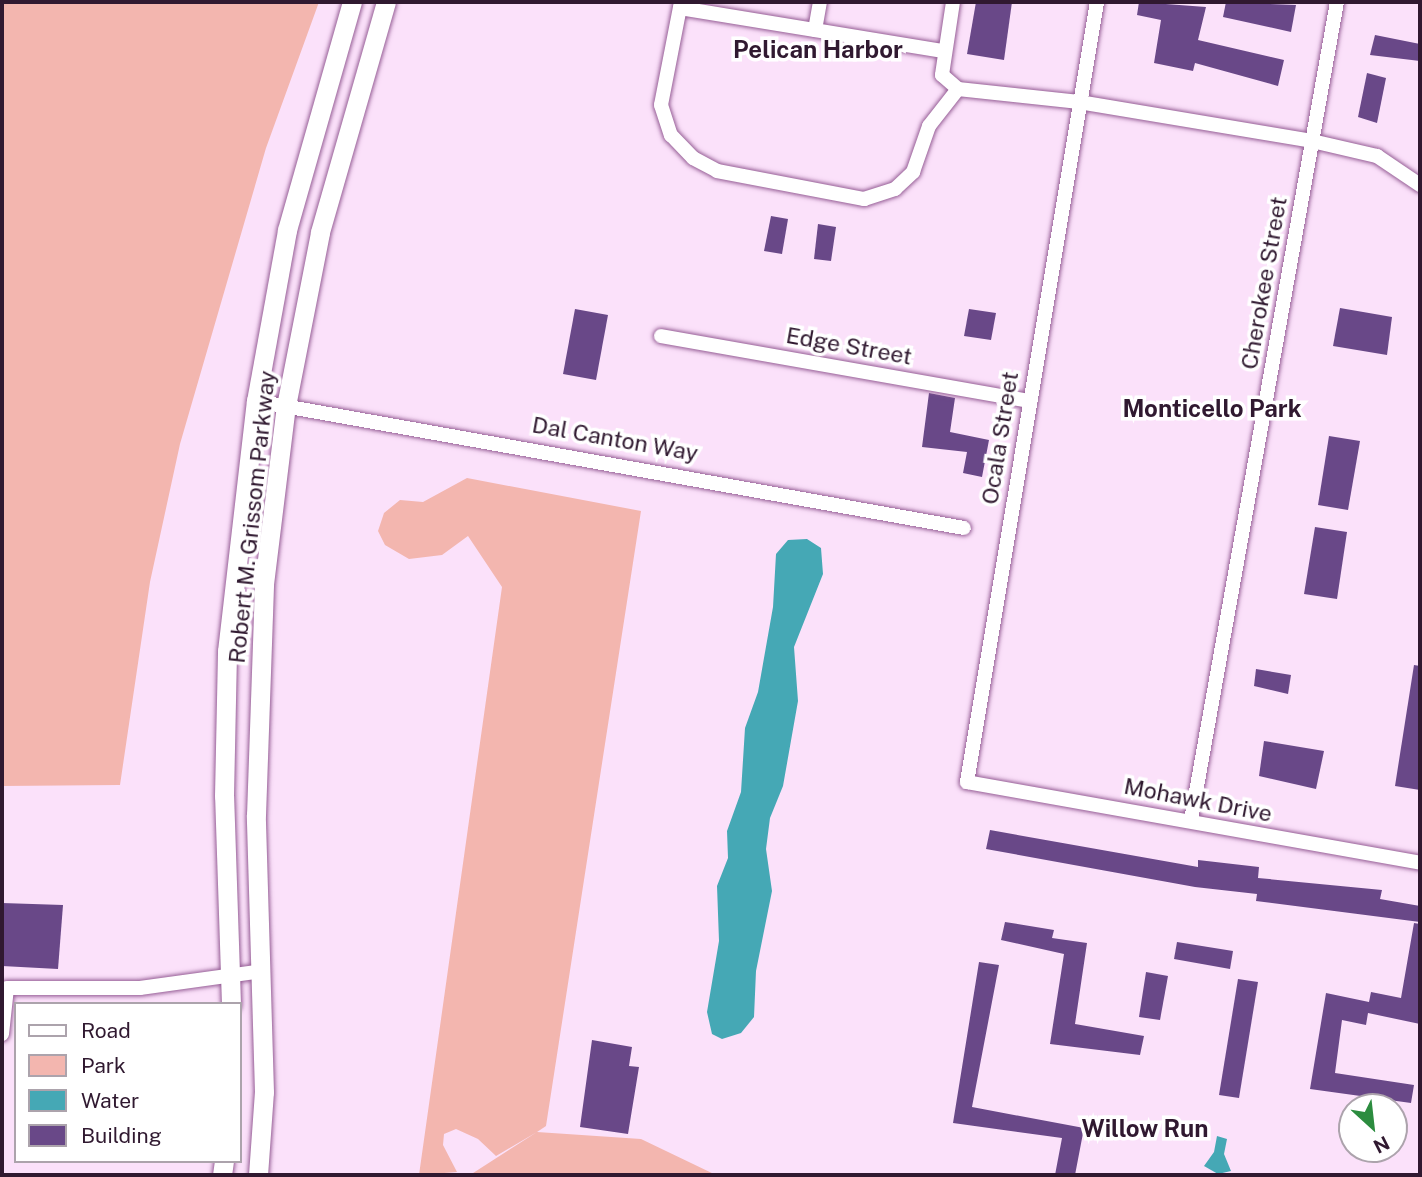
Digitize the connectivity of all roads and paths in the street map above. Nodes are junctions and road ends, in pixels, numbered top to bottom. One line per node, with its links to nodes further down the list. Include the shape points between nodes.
1 (352, 2): 15 (main road, Robert M. Grissom Parkway, via 287,230)
2 (386, 2): 17 (main road, Robert M. Grissom Parkway, via 320,232)
3 (820, 2): 8 (street)
4 (953, 2): 9 (street)
5 (1097, 2): 11 (street, Ocala Street)
6 (1337, 2): 12 (street, Cherokee Street)
7 (681, 5): 8 (street); 10 (street, via 662,105 671,135 693,158 717,171 864,199 895,190 913,172 929,126)
8 (816, 30): 9 (street)
9 (944, 51): 10 (street, via 942,75)
10 (958, 89): 11 (street)
11 (1079, 102): 12 (street); 16 (street, Ocala Street)
12 (1312, 141): 13 (street, via 1377,156); 20 (street, Cherokee Street)
13 (1420, 185)
14 (661, 337): 16 (street, Edge Street)
15 (256, 401): 17 (street, Dal Canton Way); 23 (main road, Robert M. Grissom Parkway, via 227,651 224,796)
16 (1030, 401): 19 (street, Ocala Street)
17 (286, 405): 18 (street, Dal Canton Way); 22 (main road, Robert M. Grissom Parkway, via 259,669 256,815)
18 (964, 528)
19 (967, 782): 20 (street, Mohawk Drive)
20 (1191, 820): 21 (street, Mohawk Drive)
21 (1420, 863)
22 (262, 971): 23 (street); 26 (main road, Robert M. Grissom Parkway, via 264,1092)
23 (230, 979): 24 (main road, Robert M. Grissom Parkway); 25 (street, via 140,988 7,988)
24 (231, 1002)
25 (2, 1034)
26 (258, 1175)

